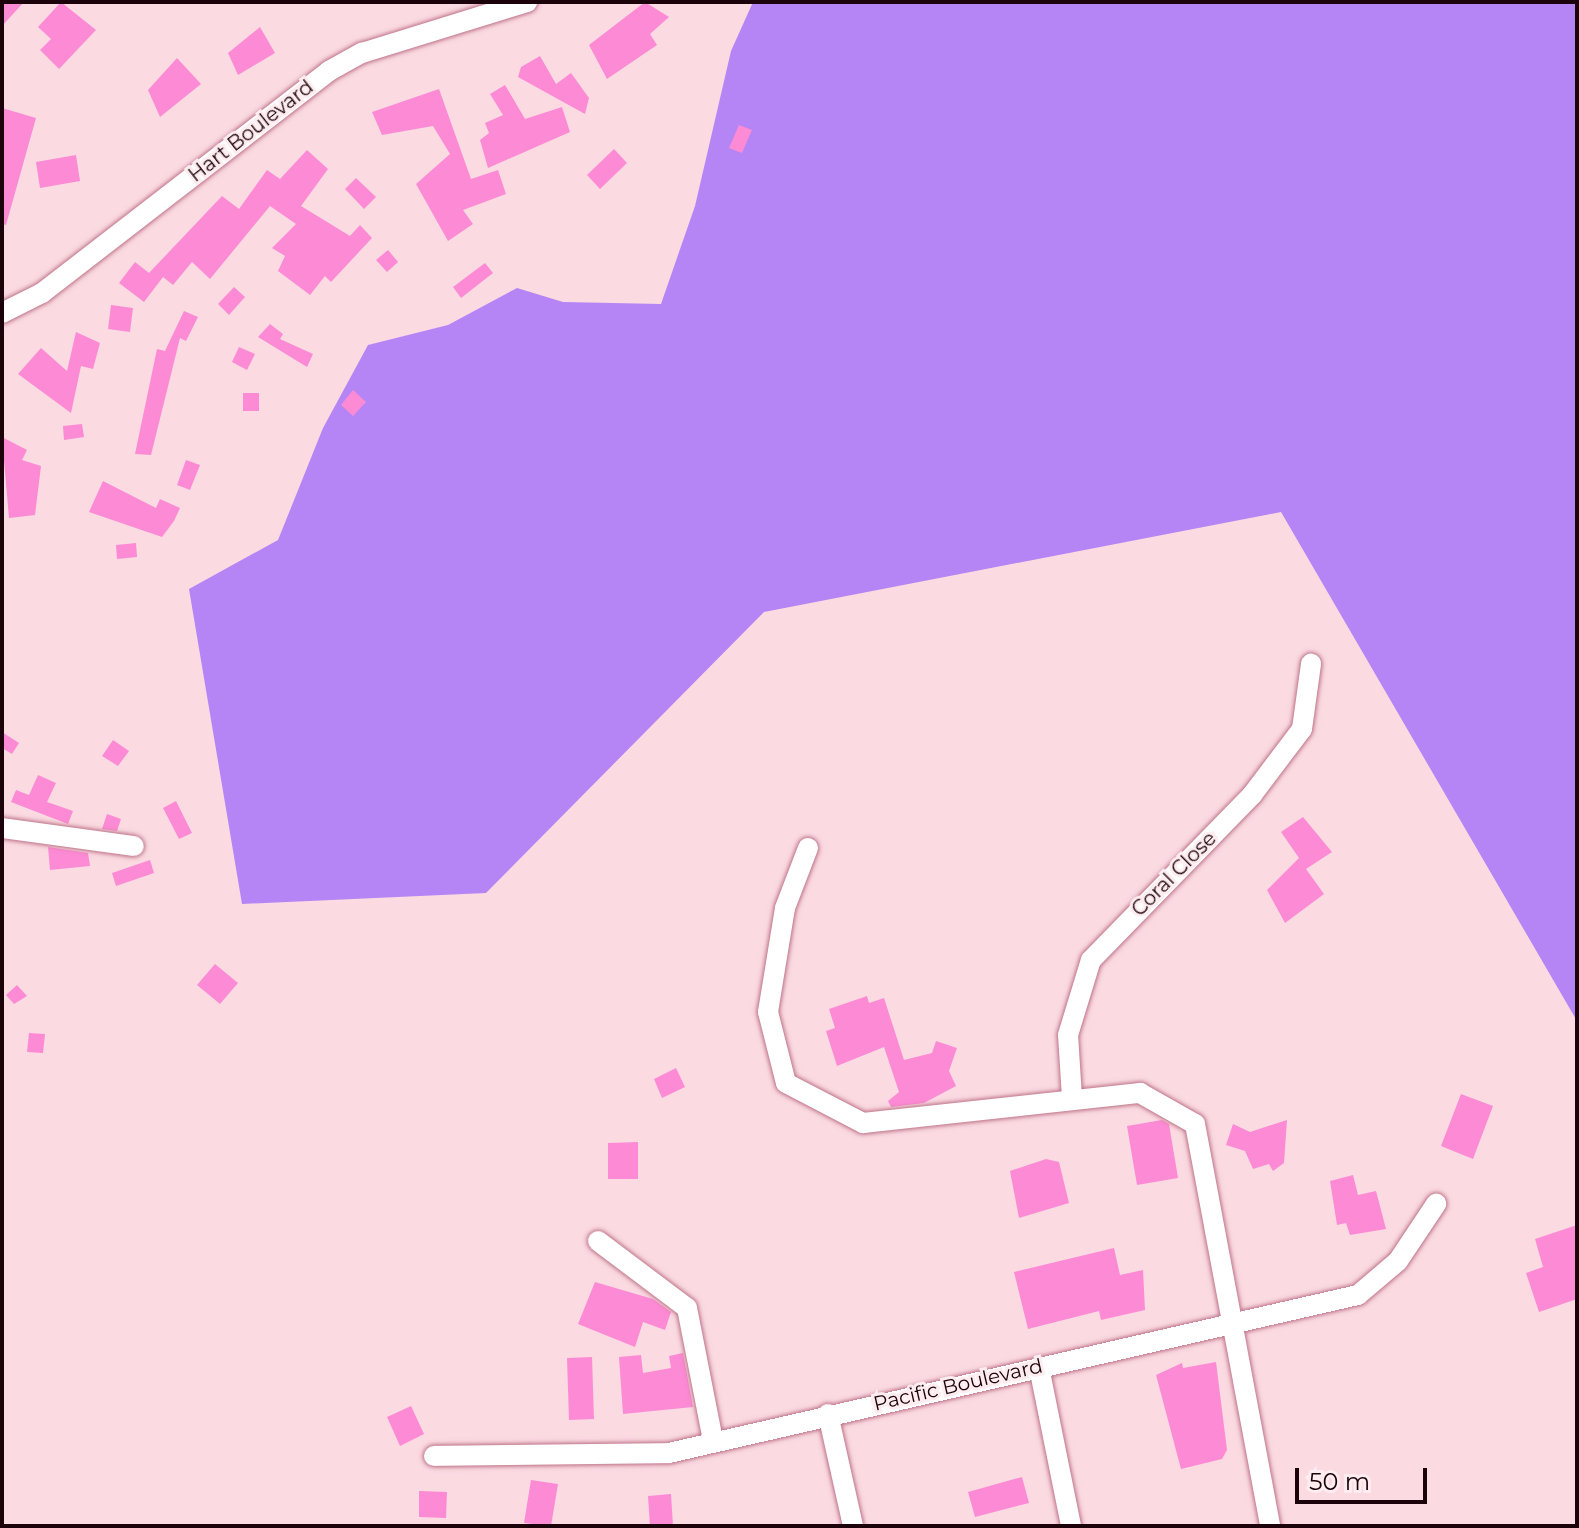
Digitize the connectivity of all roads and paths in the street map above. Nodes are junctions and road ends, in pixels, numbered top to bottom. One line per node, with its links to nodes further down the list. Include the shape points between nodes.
1 (527, 2): 2 (street, Hart Boulevard, via 362,53 329,71 42,293)
2 (2, 313)
3 (1311, 664): 7 (street, Coral Close, via 1302,729 1252,795 1091,960 1068,1035)
4 (2, 828): 5 (street)
5 (134, 846)
6 (808, 848): 7 (street, via 785,908 768,1012 786,1083 863,1123)
7 (1072, 1098): 10 (street, via 1140,1093 1195,1124)
8 (1436, 1204): 10 (street, Pacific Boulevard, via 1398,1261 1358,1295)
9 (598, 1241): 13 (street, via 687,1308)
10 (1232, 1324): 11 (street, Pacific Boulevard); 17 (street)
11 (1039, 1367): 12 (street, Pacific Boulevard); 16 (street)
12 (828, 1414): 13 (street, Pacific Boulevard); 15 (street)
13 (713, 1440): 14 (street, Pacific Boulevard, via 669,1453)
14 (434, 1456)
15 (853, 1526)
16 (1071, 1526)
17 (1270, 1526)

